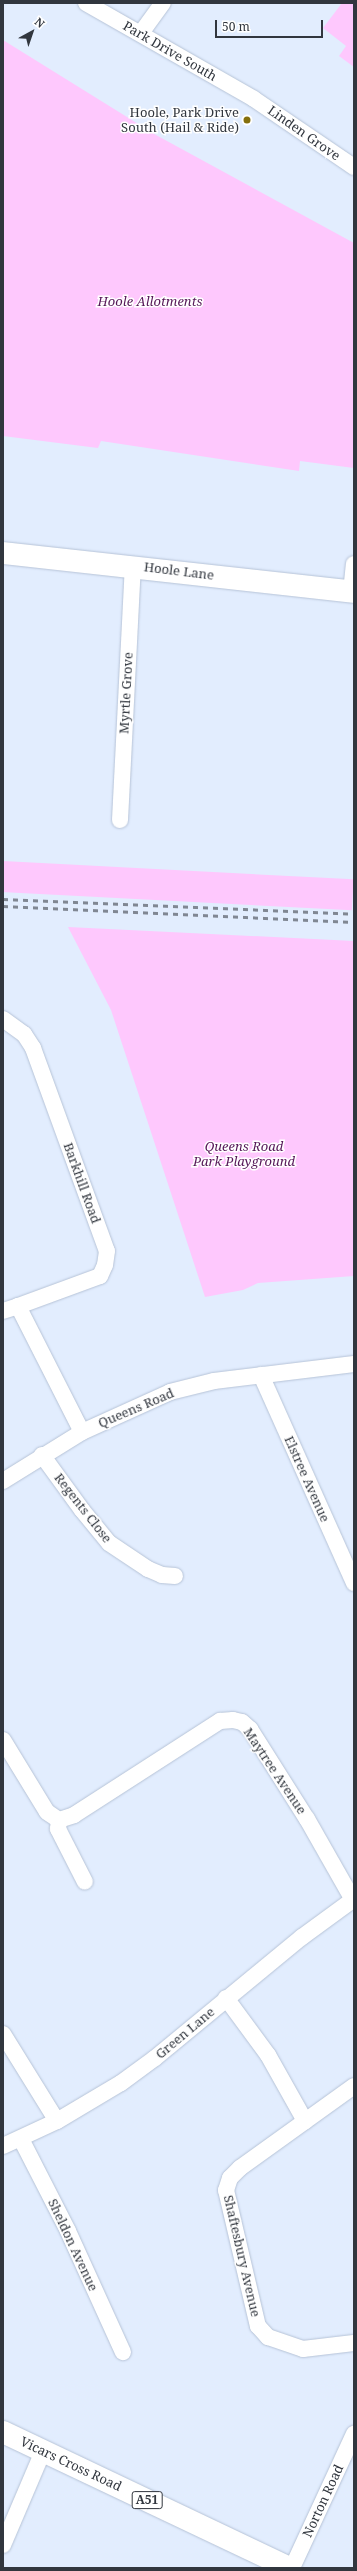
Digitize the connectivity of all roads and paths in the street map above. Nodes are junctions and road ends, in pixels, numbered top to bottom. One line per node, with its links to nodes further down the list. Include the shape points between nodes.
1 (86, 3): 3 (street, Park Drive South)
2 (163, 3): 3 (street)
3 (141, 33): 4 (street, Park Drive South)
4 (254, 99): 5 (street, Linden Grove)
5 (354, 167)
6 (3, 553): 8 (main road, Hoole Lane)
7 (354, 564): 9 (street)
8 (133, 566): 9 (main road, Hoole Lane); 10 (street, Myrtle Grove)
9 (353, 592)
10 (120, 820)
11 (3, 1019): 12 (street, Barkhill Road, via 24,1034 32,1048 107,1251 100,1276)
12 (18, 1306): 13 (street, Barkhill Road); 16 (street)
13 (3, 1311)
14 (354, 1364): 15 (street, Queens Road)
15 (261, 1375): 16 (street, Queens Road, via 170,1392); 20 (street, Elstree Avenue)
16 (82, 1432): 17 (street, Queens Road)
17 (42, 1455): 18 (street, Queens Road); 19 (street, Regents Close, via 102,1536 117,1550 162,1576)
18 (3, 1481)
19 (175, 1576)
20 (354, 1583)
21 (3, 1740): 22 (street, via 47,1812)
22 (59, 1820): 23 (street, via 58,1829); 24 (street, Maytree Avenue, via 74,1815 220,1721 242,1722 250,1729 307,1819)
23 (85, 1882)
24 (354, 1900): 25 (street, Green Lane, via 302,1937)
25 (226, 1998): 28 (street, Green Lane, via 121,2083); 29 (street, via 268,2055)
26 (3, 2034): 28 (street)
27 (354, 2086): 29 (street, Shaftesbury Avenue)
28 (56, 2121): 30 (street, Green Lane)
29 (305, 2121): 32 (street, Shaftesbury Avenue, via 230,2178 226,2190 227,2202 258,2326 268,2337 303,2349)
30 (21, 2139): 31 (street, Green Lane); 33 (street, Sheldon Avenue, via 68,2231)
31 (3, 2146)
32 (354, 2343)
33 (123, 2352)
34 (3, 2432): 36 (main road, Vicars Cross Road / A51)
35 (354, 2434): 38 (street, Norton Road)
36 (43, 2451): 37 (street); 38 (main road, Vicars Cross Road / A51)
37 (3, 2545)
38 (291, 2568)

